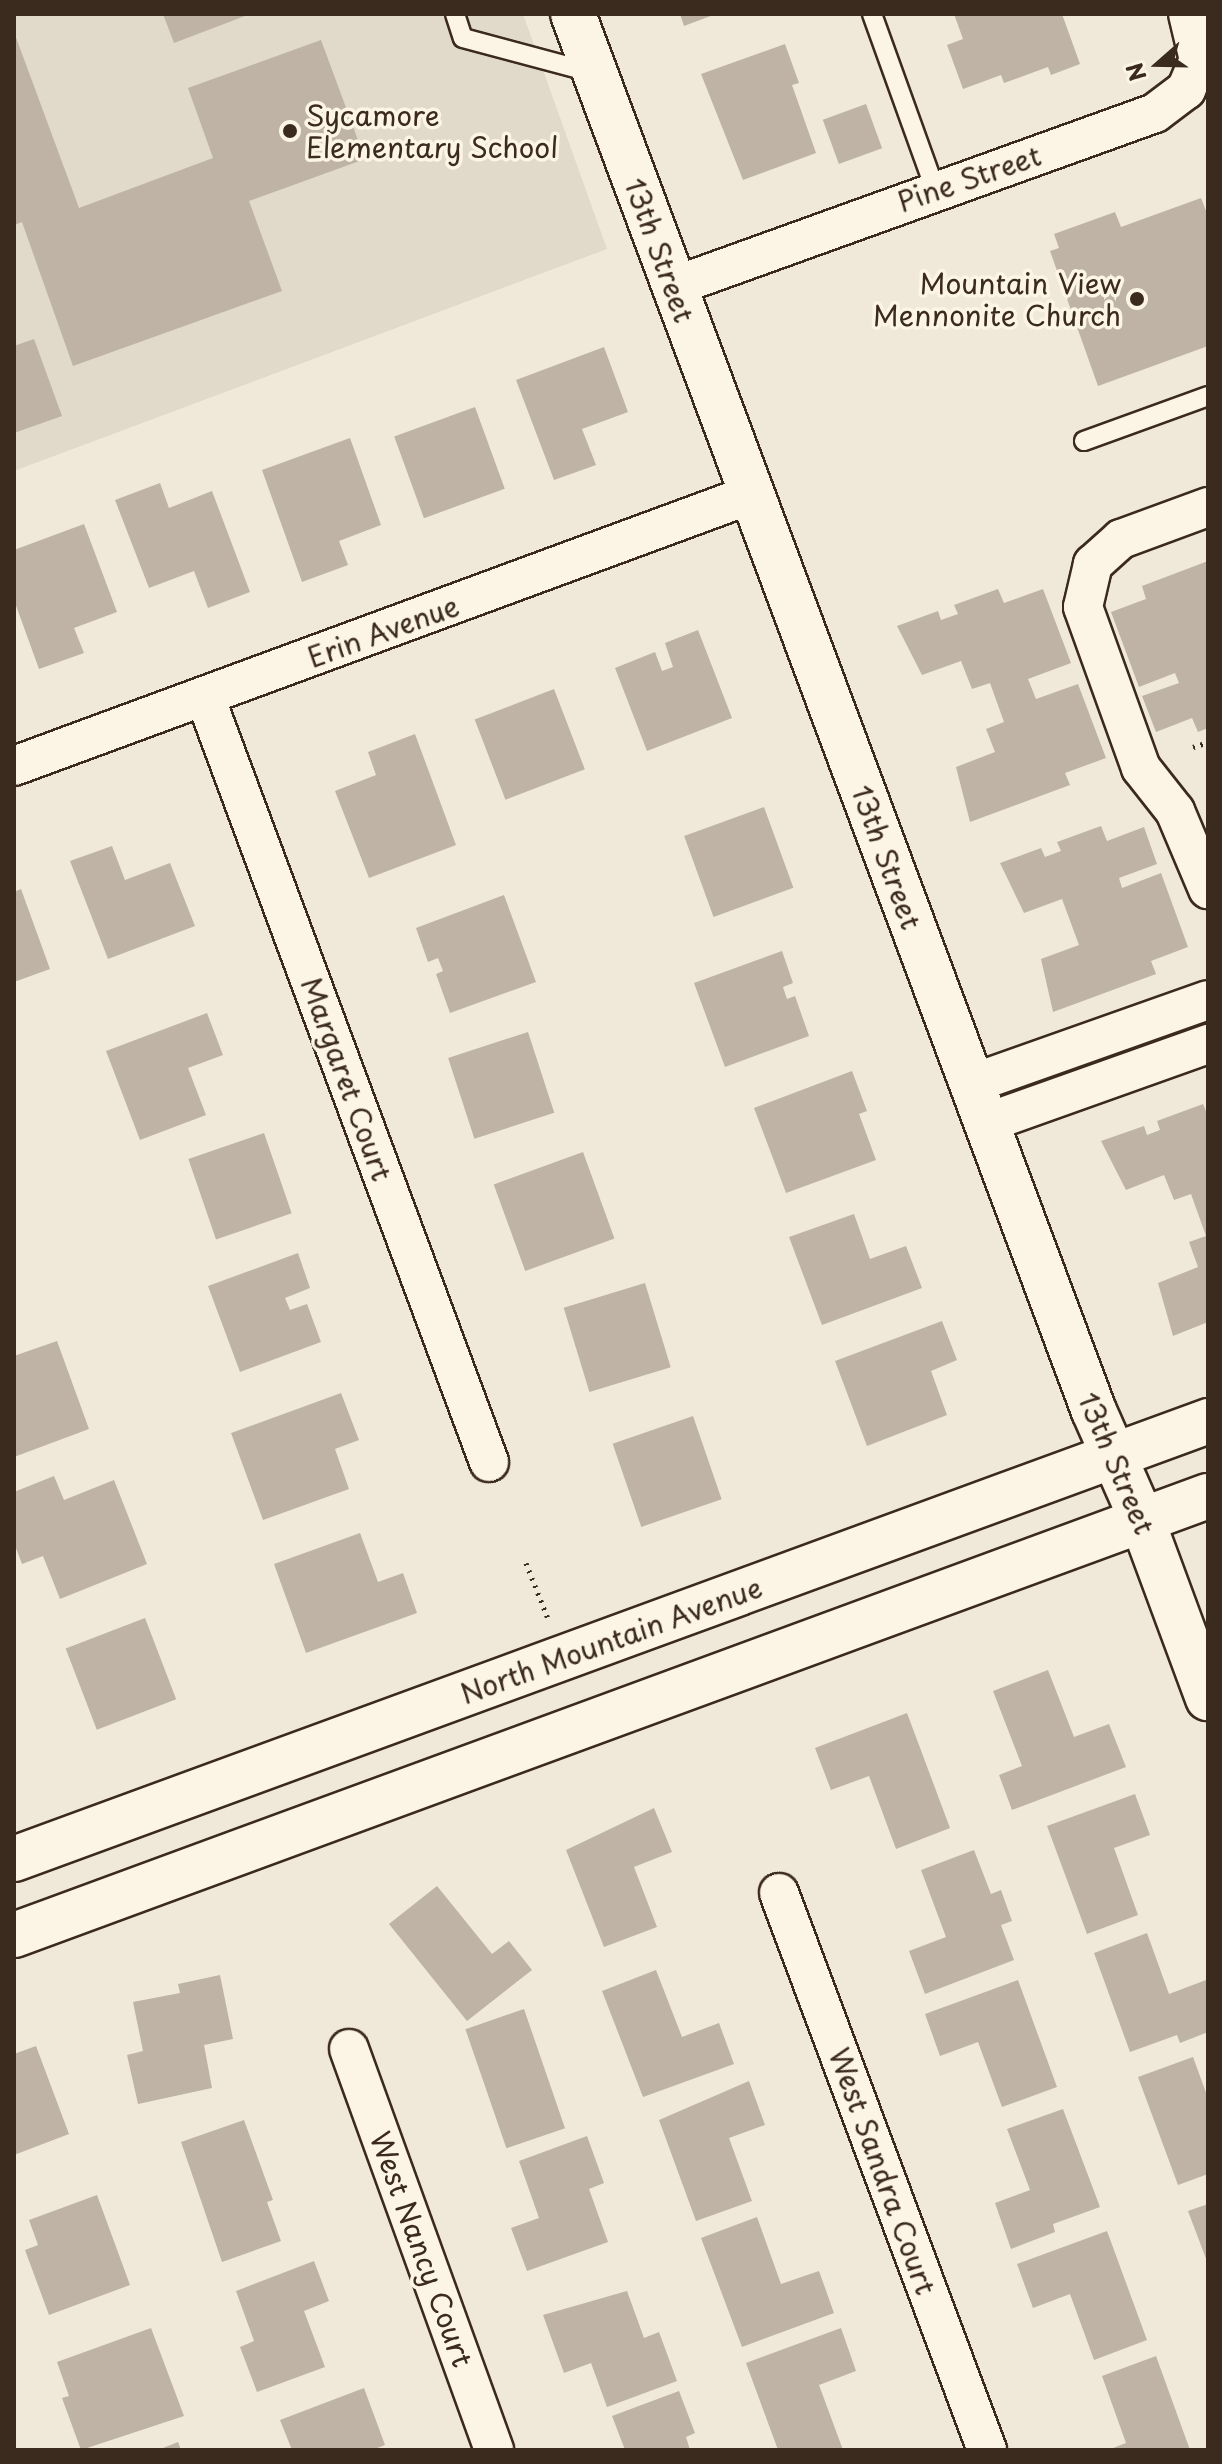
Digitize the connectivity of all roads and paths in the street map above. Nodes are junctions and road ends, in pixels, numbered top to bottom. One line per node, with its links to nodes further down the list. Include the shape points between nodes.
1 (455, 14): 6 (lane, via 463,38)
2 (573, 14): 6 (main road, 13th Street)
3 (872, 14): 7 (lane)
4 (1188, 14): 5 (street, Pine Street)
5 (1204, 58): 7 (street, Pine Street, via 1186,90 1155,113)
6 (595, 73): 8 (main road, 13th Street)
7 (935, 189): 8 (street, Pine Street)
8 (672, 287): 11 (main road, 13th Street)
9 (1208, 396): 10 (lane)
10 (1084, 441)
11 (752, 494): 13 (street, Erin Avenue); 20 (main road, 13th Street)
12 (1208, 507): 17 (street, via 1121,539 1093,564 1083,607 1141,768 1175,811)
13 (205, 697): 16 (street, Erin Avenue); 23 (street, Margaret Court)
14 (1208, 742): 15 (path)
15 (1193, 747)
16 (14, 766)
17 (1208, 889)
18 (1208, 1000): 20 (street)
19 (1208, 1044): 20 (street)
20 (979, 1104): 22 (main road, 13th Street)
21 (1208, 1421): 22 (main road, North Mountain Avenue)
22 (1115, 1455): 25 (main road, 13th Street); 29 (main road, North Mountain Avenue)
23 (489, 1462)
24 (1208, 1496): 25 (main road)
25 (1142, 1520): 28 (main road, 13th Street); 31 (main road)
26 (526, 1563): 27 (path)
27 (552, 1627)
28 (1208, 1698)
29 (14, 1859)
30 (779, 1893): 34 (street, West Sandra Court)
31 (14, 1935)
32 (349, 2049): 33 (street, West Nancy Court)
33 (494, 2450)
34 (987, 2450)

